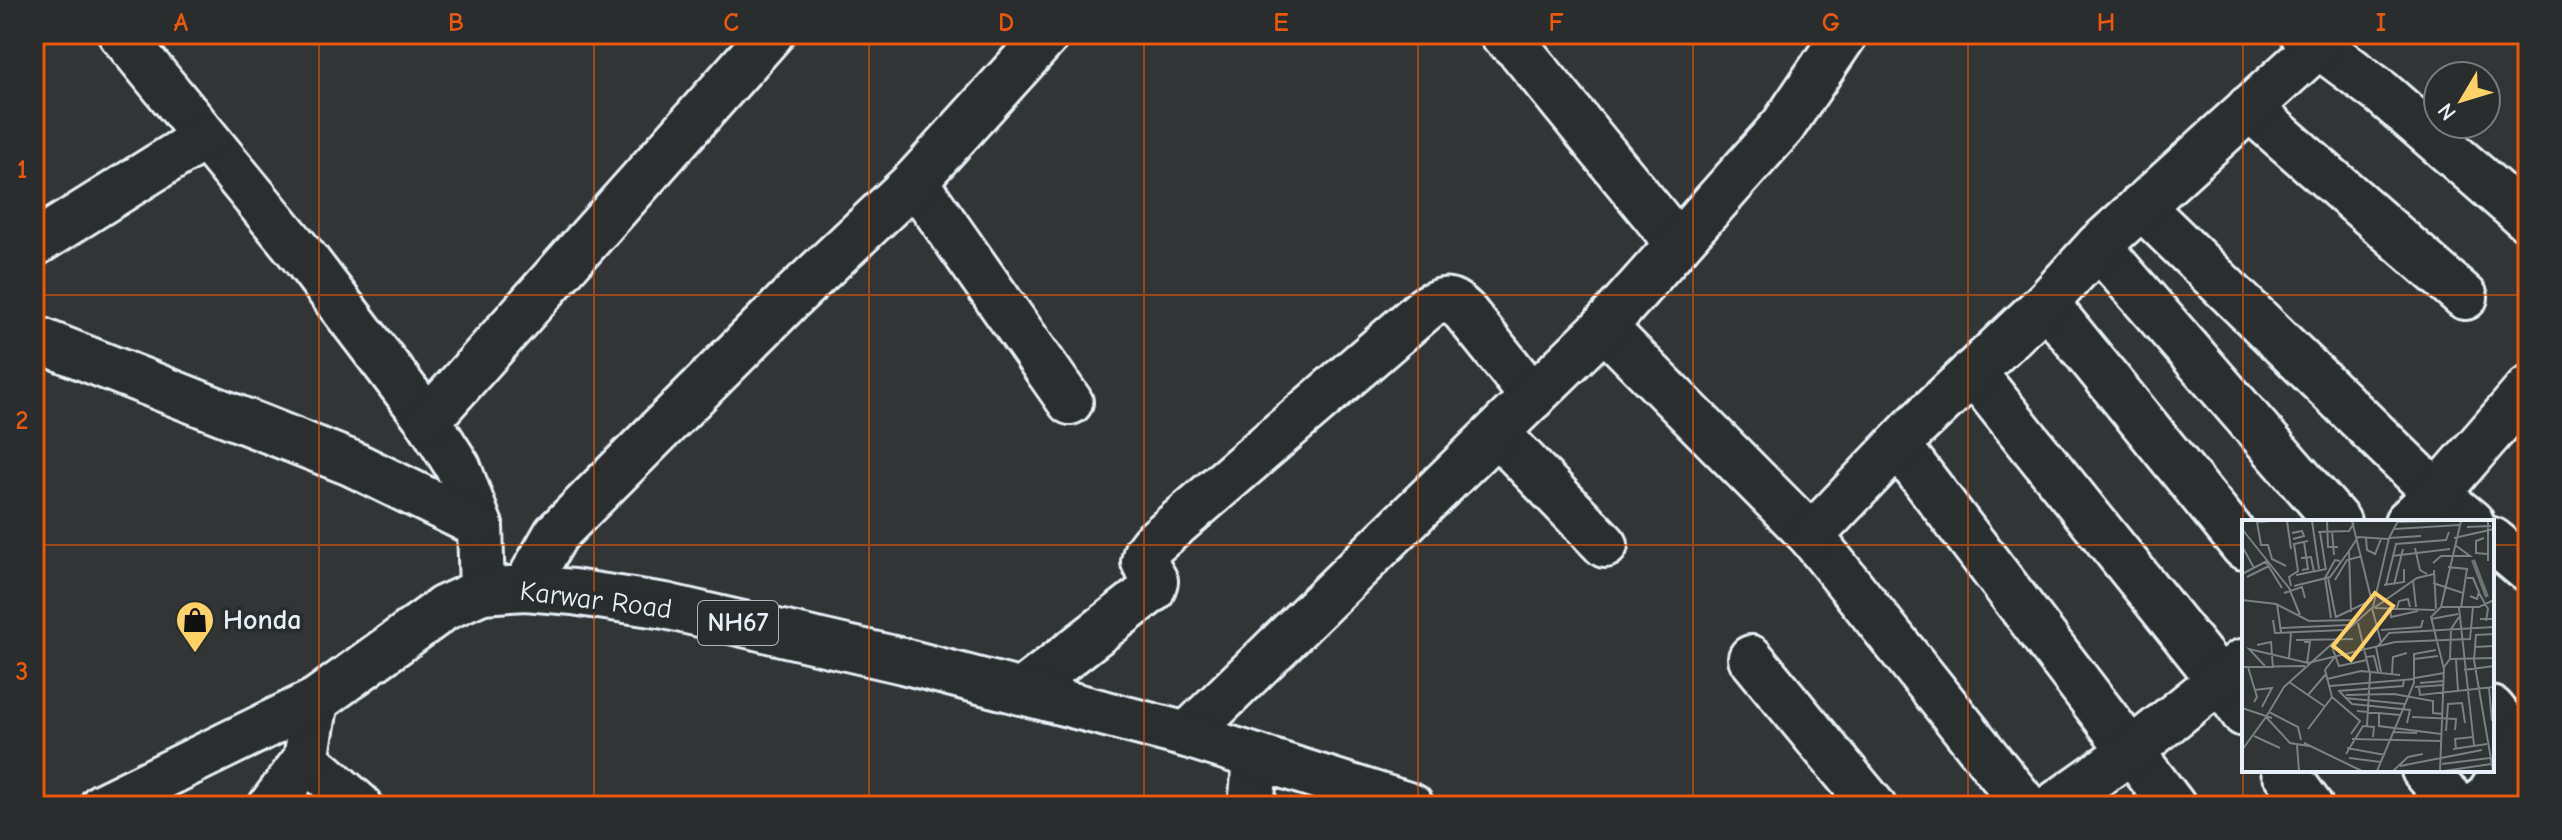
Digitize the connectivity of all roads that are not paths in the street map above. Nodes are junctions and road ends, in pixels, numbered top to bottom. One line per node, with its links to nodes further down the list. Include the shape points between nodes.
1 (121, 34): 8 (main road)
2 (771, 34): 23 (main road)
3 (1048, 34): 9 (main road)
4 (1502, 34): 13 (main road)
5 (1845, 34): 13 (main road, via 1783,126)
6 (2311, 40): 7 (main road); 11 (main road, via 2382,93)
7 (2249, 108): 10 (main road); 15 (main road)
8 (205, 137): 12 (main road); 23 (main road)
9 (915, 181): 22 (main road); 35 (main road, via 556,534)
10 (2141, 206): 14 (main road); 26 (main road)
11 (2528, 220)
12 (34, 244)
13 (1678, 244): 17 (main road)
14 (2098, 246): 16 (main road); 27 (main road)
15 (2465, 297)
16 (2046, 303): 19 (main road); 33 (main road)
17 (1604, 327): 20 (main road); 30 (main road)
18 (34, 338): 29 (main road, via 351,463)
19 (1973, 372): 25 (main road); 38 (main road)
20 (1533, 397): 24 (main road); 39 (main road, via 1464,311 1452,300 1440,299 1152,545 1144,562 1155,581 1152,590)
21 (2525, 399): 26 (main road)
22 (1070, 402)
23 (428, 420): 29 (main road, via 458,467)
24 (1497, 433): 32 (main road); 42 (main road)
25 (1898, 445): 30 (main road); 44 (main road)
26 (2422, 508): 28 (main road)
27 (2336, 520)
28 (2464, 520)
29 (480, 526): 36 (main road)
30 (1811, 536): 55 (main road)
31 (2494, 542): 34 (main road)
32 (1605, 545)
33 (2242, 545)
34 (2528, 570)
35 (525, 588): 36 (main road, Karwar Road / NH67); 39 (main road, Karwar Road / NH67, via 665,606)
36 (482, 591): 40 (main road, Karwar Road / NH67, via 444,608)
37 (1751, 658): 54 (main road)
38 (2236, 685): 44 (main road)
39 (1021, 692): 42 (main road, Karwar Road / NH67)
40 (316, 701): 46 (main road); 49 (main road, Karwar Road / NH67)
41 (2494, 711): 43 (main road)
42 (1187, 735): 45 (main road, Karwar Road / NH67)
43 (2524, 740): 60 (main road)
44 (2131, 751): 56 (main road); 57 (main road)
45 (1256, 757): 52 (main road); 53 (main road, Karwar Road / NH67)
46 (306, 759): 50 (main road); 51 (main road)
47 (2285, 772): 58 (main road)
48 (2426, 772): 59 (main road)
49 (102, 806)
50 (271, 806)
51 (360, 806)
52 (1251, 806)
53 (1411, 806)
54 (1873, 806)
55 (2026, 806)
56 (2053, 806)
57 (2173, 806)
58 (2310, 806)
59 (2458, 806)
60 (2478, 806)

